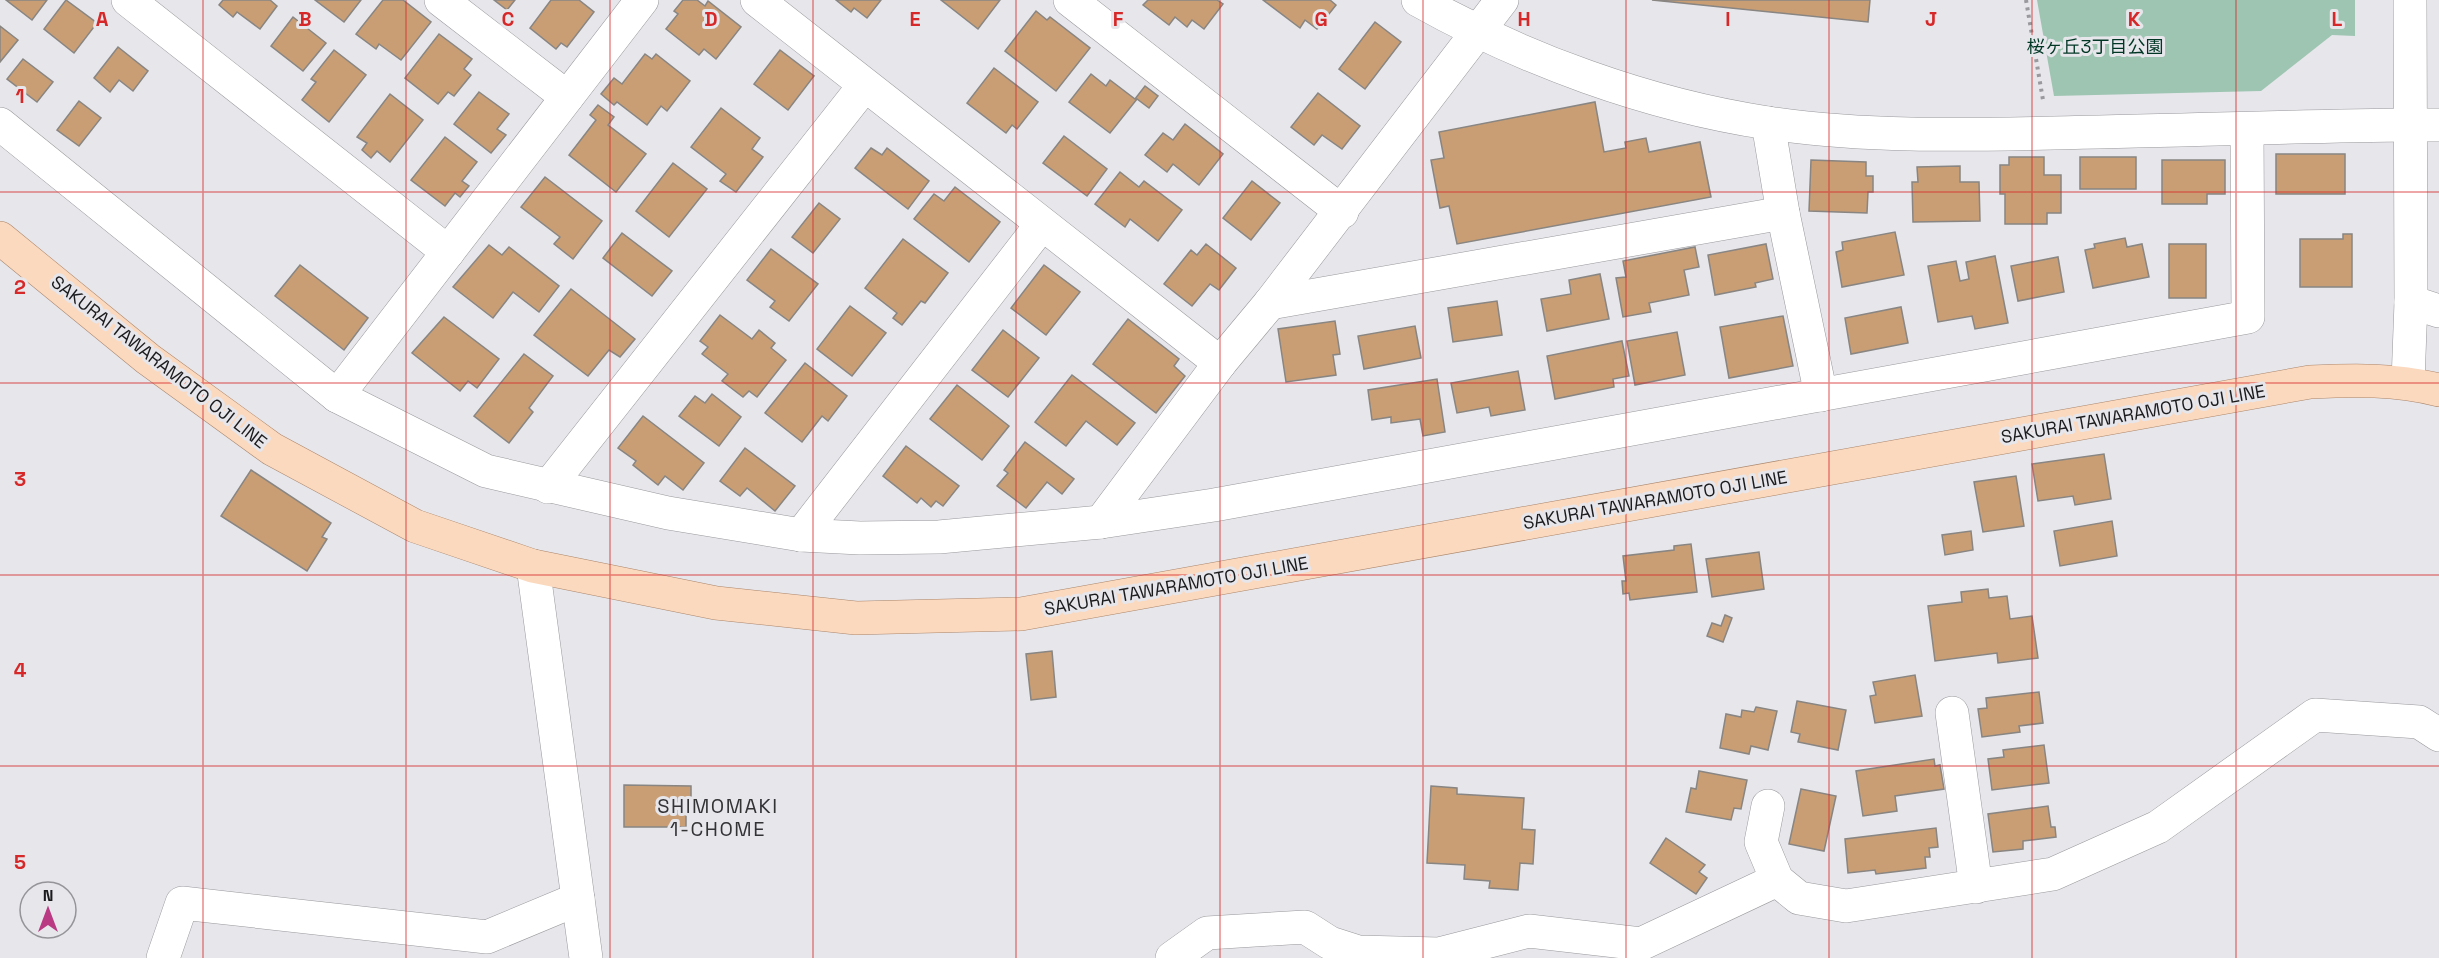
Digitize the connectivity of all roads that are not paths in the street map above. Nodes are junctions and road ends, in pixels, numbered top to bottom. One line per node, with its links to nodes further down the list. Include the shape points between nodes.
1 (128, 0): 20 (street)
2 (441, 0): 11 (street)
3 (642, 0): 11 (street)
4 (757, 0): 10 (street)
5 (1070, 0): 16 (street)
6 (1418, 0): 9 (street)
7 (1502, 0): 9 (street)
8 (2410, 0): 14 (street)
9 (1476, 33): 12 (street, via 1641,96); 16 (street)
10 (864, 86): 18 (street); 28 (street)
11 (567, 97): 20 (street)
12 (1768, 123): 15 (street, via 1892,133); 17 (street)
13 (0, 124): 27 (street)
14 (2425, 125): 15 (street); 22 (street)
15 (2247, 129): 26 (street, via 2248,317)
16 (1342, 212): 21 (street)
17 (1783, 213): 21 (street); 26 (street)
18 (1042, 224): 23 (street); 30 (street)
19 (0, 238): 31 (main road, SAKURAI TAWARAMOTO OJI LINE, via 148,358 272,449 415,526)
20 (448, 252): 27 (street)
21 (1270, 303): 23 (street)
22 (2425, 306): 24 (street)
23 (1220, 363): 29 (street)
24 (2408, 382): 25 (main road, SAKURAI TAWARAMOTO OJI LINE); 31 (main road, SAKURAI TAWARAMOTO OJI LINE, via 2310,382 1021,614 856,618 716,603)
25 (2439, 390)
26 (1821, 395): 29 (street)
27 (337, 396): 28 (street, via 486,471)
28 (548, 487): 30 (street, via 668,513)
29 (1101, 522): 30 (street, via 939,537)
30 (801, 535)
31 (533, 566): 37 (street)
32 (1952, 713): 36 (street)
33 (2439, 735): 36 (street, via 2419,722 2315,714 2158,827 2053,874)
34 (1768, 806): 35 (street, via 1761,842)
35 (1777, 880): 36 (street, via 1798,898 1846,906); 40 (street, via 1641,944 1529,931 1439,954 1358,952 1330,943 1305,927 1207,933)
36 (1976, 887)
37 (578, 899): 38 (street, via 487,937 182,903); 39 (street)
38 (163, 958)
39 (586, 958)
40 (1172, 958)

